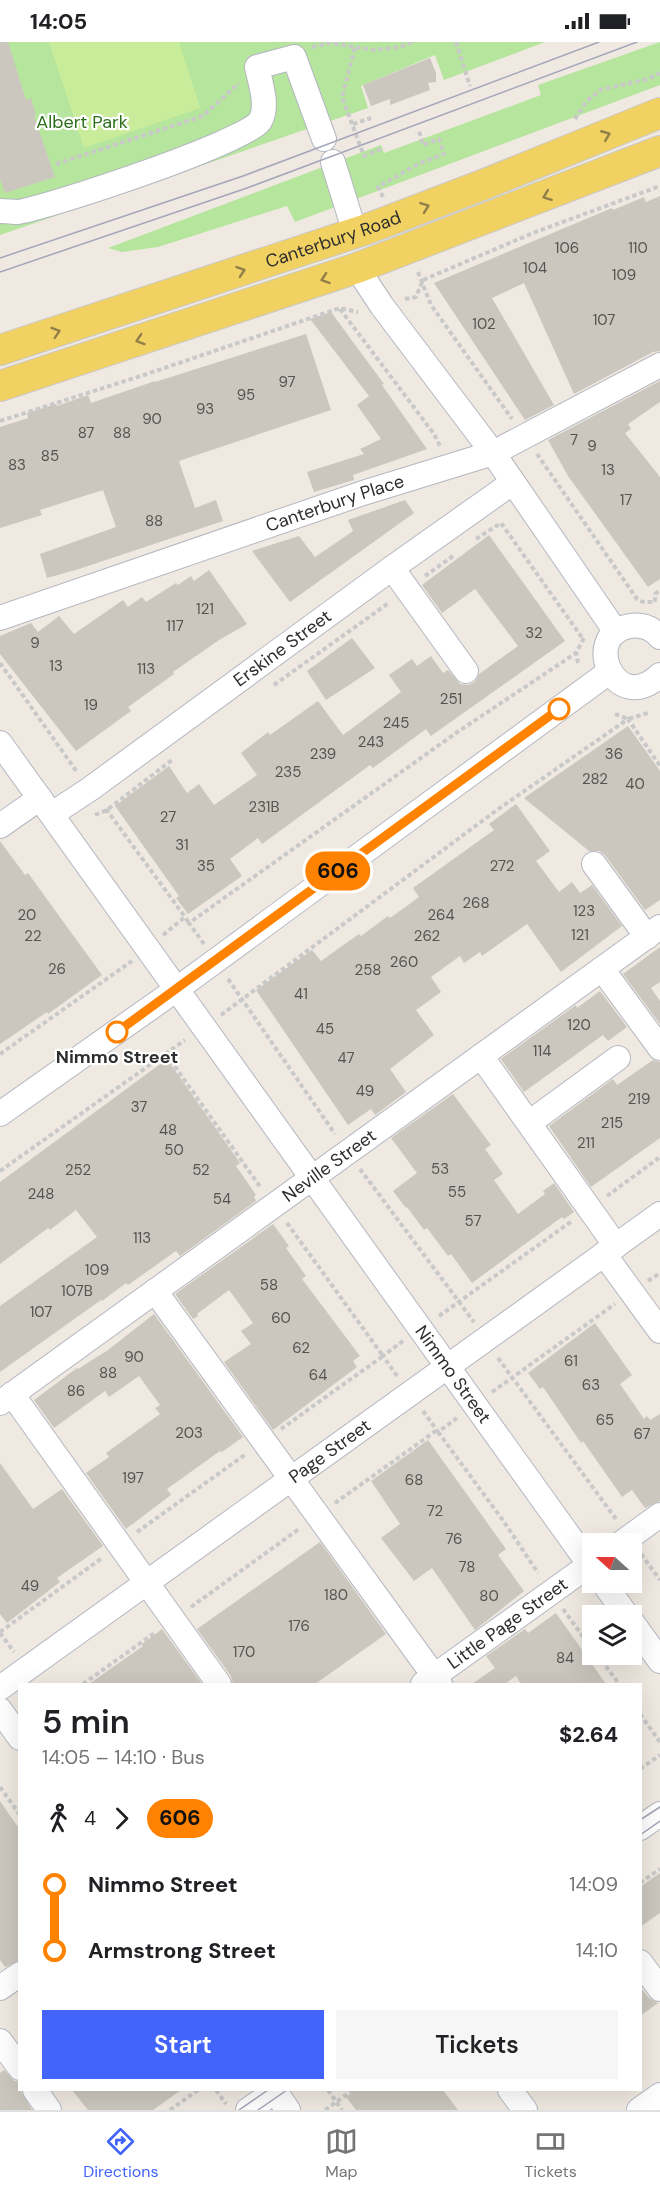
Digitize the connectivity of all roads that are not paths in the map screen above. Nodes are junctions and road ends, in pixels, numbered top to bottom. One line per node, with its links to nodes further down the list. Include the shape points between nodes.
1 (660, 113): 6 (main road, Canterbury Road, one-way to 1)
2 (324, 139): 5 (street, via 294,57 257,67 264,98 260,120 220,144 96,189 18,212)
3 (660, 151): 7 (main road, Canterbury Road, one-way to 7)
4 (333, 162): 6 (street)
5 (0, 211)
6 (356, 233): 8 (main road, Canterbury Road, one-way to 6)
7 (357, 268): 10 (main road, Canterbury Road, one-way to 10); 11 (street)
8 (0, 350)
9 (660, 365): 11 (street, Canterbury Place)
10 (0, 386)
11 (493, 453): 12 (street); 14 (street, Canterbury Place, via 363,493)
12 (512, 483): 13 (street, Erskine Street); 15 (street)
13 (392, 568): 17 (street); 21 (street, Erskine Street, via 90,789)
14 (0, 618)
15 (616, 632): 16 (street, via 624,627 643,626); 18 (street, via 605,656)
16 (660, 635)
17 (466, 671)
18 (609, 672): 19 (street, via 634,687); 26 (street)
19 (658, 682)
20 (0, 743): 21 (street, Nimmo Street)
21 (46, 806): 22 (street, Erskine Street); 26 (street, Nimmo Street)
22 (0, 826)
23 (594, 864): 24 (street)
24 (653, 932): 25 (street, Neville Street)
25 (602, 969): 27 (street); 28 (street, Neville Street)
26 (177, 989): 30 (street); 32 (street, Nimmo Street)
27 (660, 1047)
28 (481, 1056): 31 (street); 32 (street, Neville Street)
29 (618, 1058): 31 (street)
30 (0, 1114)
31 (529, 1123): 34 (street, via 590,1209)
32 (313, 1178): 35 (street, Neville Street); 37 (street, Nimmo Street)
33 (660, 1214): 34 (street, Page Street)
34 (610, 1250): 36 (street, via 632,1293); 37 (street, Page Street)
35 (155, 1291): 38 (street, Neville Street); 39 (street)
36 (660, 1331)
37 (448, 1367): 39 (street, Page Street); 42 (street, Nimmo Street)
38 (4, 1399): 44 (street)
39 (292, 1479): 44 (street, Page Street); 47 (street)
40 (660, 1515): 41 (street)
41 (634, 1533)
42 (582, 1551)
43 (582, 1576): 47 (street, Little Page Street, via 551,1593)
44 (146, 1584): 48 (street); 49 (street, Page Street)
45 (642, 1636): 46 (street)
46 (660, 1661)
47 (432, 1682)
48 (218, 1683)
49 (0, 1688)
50 (0, 1710): 51 (street)
51 (18, 1735)
52 (660, 1814): 53 (street)
53 (642, 1827)
54 (642, 1965): 57 (street)
55 (18, 1975): 56 (street)
56 (0, 1988)
57 (660, 1989)
58 (0, 2041): 59 (street)
59 (18, 2065)
60 (36, 2091): 64 (street)
61 (511, 2091): 66 (street)
62 (278, 2095): 65 (street)
63 (660, 2095): 67 (street)
64 (50, 2110)
65 (248, 2110)
66 (525, 2110)
67 (639, 2110)

